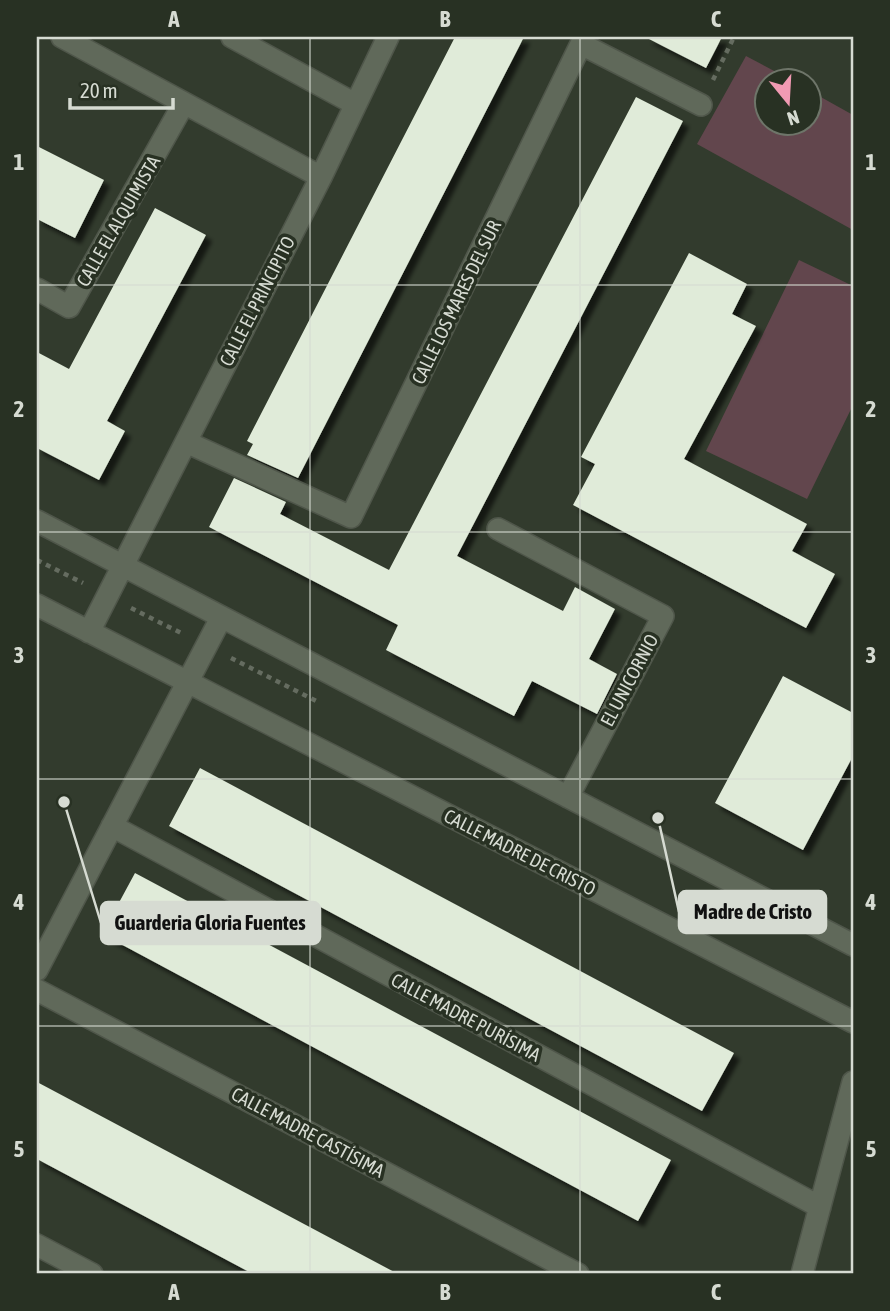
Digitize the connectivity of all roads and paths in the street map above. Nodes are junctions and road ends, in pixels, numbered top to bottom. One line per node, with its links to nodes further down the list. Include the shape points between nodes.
1 (62, 37): 5 (street)
2 (232, 37): 6 (street)
3 (388, 37): 6 (street, CALLE EL PRINCIPITO)
4 (734, 37): 7 (path)
5 (184, 103): 8 (street); 9 (street, CALLE EL ALQUIMISTA, via 69,307)
6 (355, 104): 8 (street, CALLE EL PRINCIPITO)
7 (701, 104): 10 (street, CALLE LOS MARES DEL SUR, via 582,44 351,517)
8 (321, 177): 10 (street, CALLE EL PRINCIPITO)
9 (37, 289)
10 (186, 442): 13 (street, CALLE EL PRINCIPITO)
11 (37, 521): 13 (street)
12 (498, 529): 18 (street, EL UNICORNIO, via 663,616)
13 (123, 565): 15 (street); 16 (street, CALLE EL PRINCIPITO)
14 (37, 605): 16 (street, CALLE MADRE DE CRISTO)
15 (221, 618): 17 (street); 18 (street)
16 (89, 632): 17 (street, CALLE MADRE DE CRISTO)
17 (187, 682): 19 (street); 23 (street, CALLE MADRE DE CRISTO)
18 (568, 797): 20 (street)
19 (112, 827): 21 (street); 26 (street, CALLE MADRE PURÍSIMA)
20 (853, 945)
21 (37, 970)
22 (37, 990): 29 (street, CALLE MADRE CASTÍSIMA)
23 (853, 1022)
24 (853, 1082): 25 (street)
25 (850, 1111): 26 (street)
26 (820, 1207): 30 (street)
27 (37, 1245): 28 (street)
28 (92, 1274)
29 (579, 1274)
30 (802, 1274)

